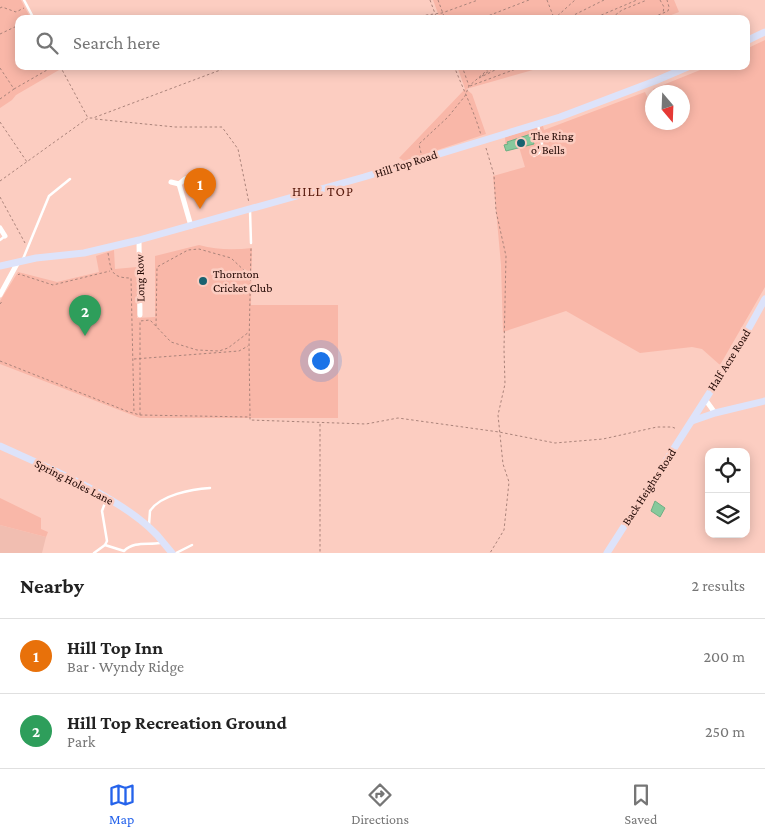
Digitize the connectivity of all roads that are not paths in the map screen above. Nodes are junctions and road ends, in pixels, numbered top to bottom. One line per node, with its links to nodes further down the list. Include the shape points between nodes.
1 (24, 0): 2 (lane)
2 (32, 15)
3 (765, 32): 4 (street)
4 (750, 39)
5 (681, 70): 6 (street, Hill Top Road)
6 (538, 124): 7 (lane, via 542,144 541,152); 12 (street, Hill Top Road)
7 (534, 156)
8 (70, 179): 18 (lane, via 49,196)
9 (186, 179): 11 (street)
10 (171, 182): 11 (street)
11 (180, 184): 13 (street)
12 (250, 209): 13 (street, Hill Top Road); 17 (lane)
13 (191, 226): 16 (street, Hill Top Road)
14 (0, 228): 15 (street)
15 (2, 238)
16 (139, 240): 18 (street, Hill Top Road, via 84,253); 22 (street, Long Row)
17 (251, 243)
18 (20, 261): 19 (street, Hill Top Road); 20 (street)
19 (0, 266)
20 (3, 296)
21 (765, 299): 23 (street, Half Acre Road)
22 (140, 315)
23 (705, 399): 25 (street); 26 (street, Half Acre Road)
24 (765, 401): 25 (street)
25 (715, 414): 26 (street)
26 (692, 421): 37 (street, Back Heights Road)
27 (0, 446): 29 (street, Spring Holes Lane)
28 (210, 488): 30 (lane, via 189,490 161,500 150,511 150,523)
29 (107, 499): 30 (street, Spring Holes Lane); 32 (lane, via 102,511)
30 (146, 526): 31 (street, Spring Holes Lane)
31 (163, 542): 32 (lane, via 139,544 124,552); 35 (street, Spring Holes Lane)
32 (106, 545): 34 (lane)
33 (192, 545): 36 (lane)
34 (94, 553)
35 (172, 553)
36 (176, 553)
37 (607, 553)

